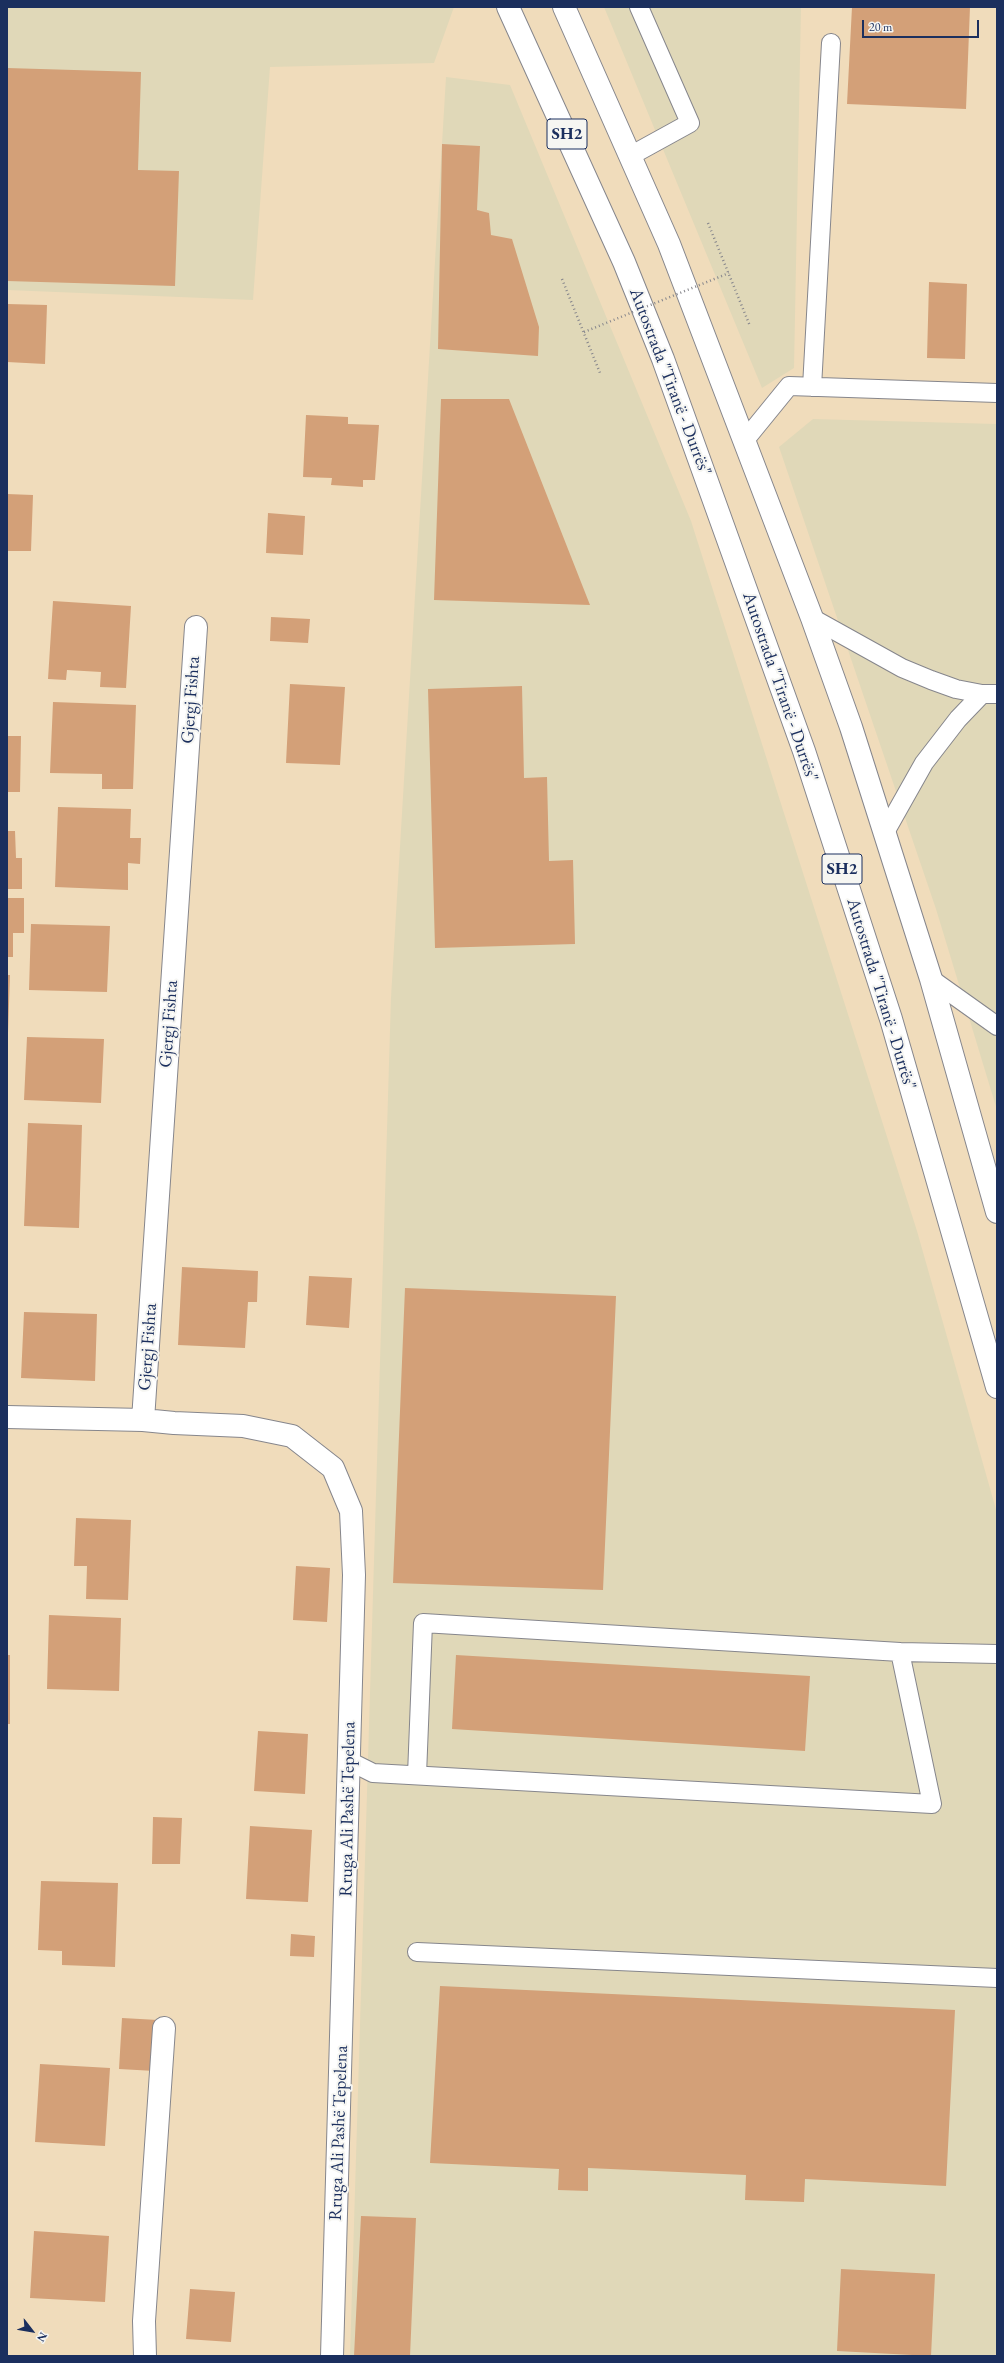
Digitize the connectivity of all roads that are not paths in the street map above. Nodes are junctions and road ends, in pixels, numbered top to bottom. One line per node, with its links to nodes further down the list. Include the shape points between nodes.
1 (508, 7): 16 (main road, Autostrada "Tiranë - Durrës" / SH2, via 624,262 658,345 804,751 891,1019)
2 (564, 7): 5 (main road, SH2)
3 (639, 7): 5 (lane, via 690,123)
4 (831, 43): 6 (lane)
5 (630, 156): 8 (main road, SH2, via 669,244)
6 (812, 387): 7 (lane); 8 (lane, via 789,386)
7 (997, 393)
8 (745, 440): 9 (main road, SH2)
9 (812, 618): 11 (lane, via 902,668 956,689); 12 (main road, SH2, via 851,728)
10 (196, 627): 18 (main road, Gjergj Fishta)
11 (989, 694): 12 (lane, via 958,719 924,763)
12 (884, 834): 13 (main road, SH2)
13 (931, 979): 14 (lane); 15 (main road, SH2)
14 (997, 1026)
15 (996, 1200)
16 (997, 1386)
17 (7, 1417): 18 (main road, Rruga Ali Pashë Tepelena)
18 (143, 1420): 21 (main road, Rruga Ali Pashë Tepelena, via 243,1426 292,1436 333,1468 351,1511 354,1575)
19 (900, 1652): 20 (lane); 22 (lane, via 422,1623); 22 (lane, via 932,1804)
20 (997, 1654)
21 (349, 1761): 22 (lane, via 373,1773); 27 (main road, Rruga Ali Pashë Tepelena)
22 (417, 1775)
23 (417, 1952): 24 (lane)
24 (997, 1978)
25 (164, 2028): 26 (main road, via 144,2321)
26 (145, 2356)
27 (332, 2356)

